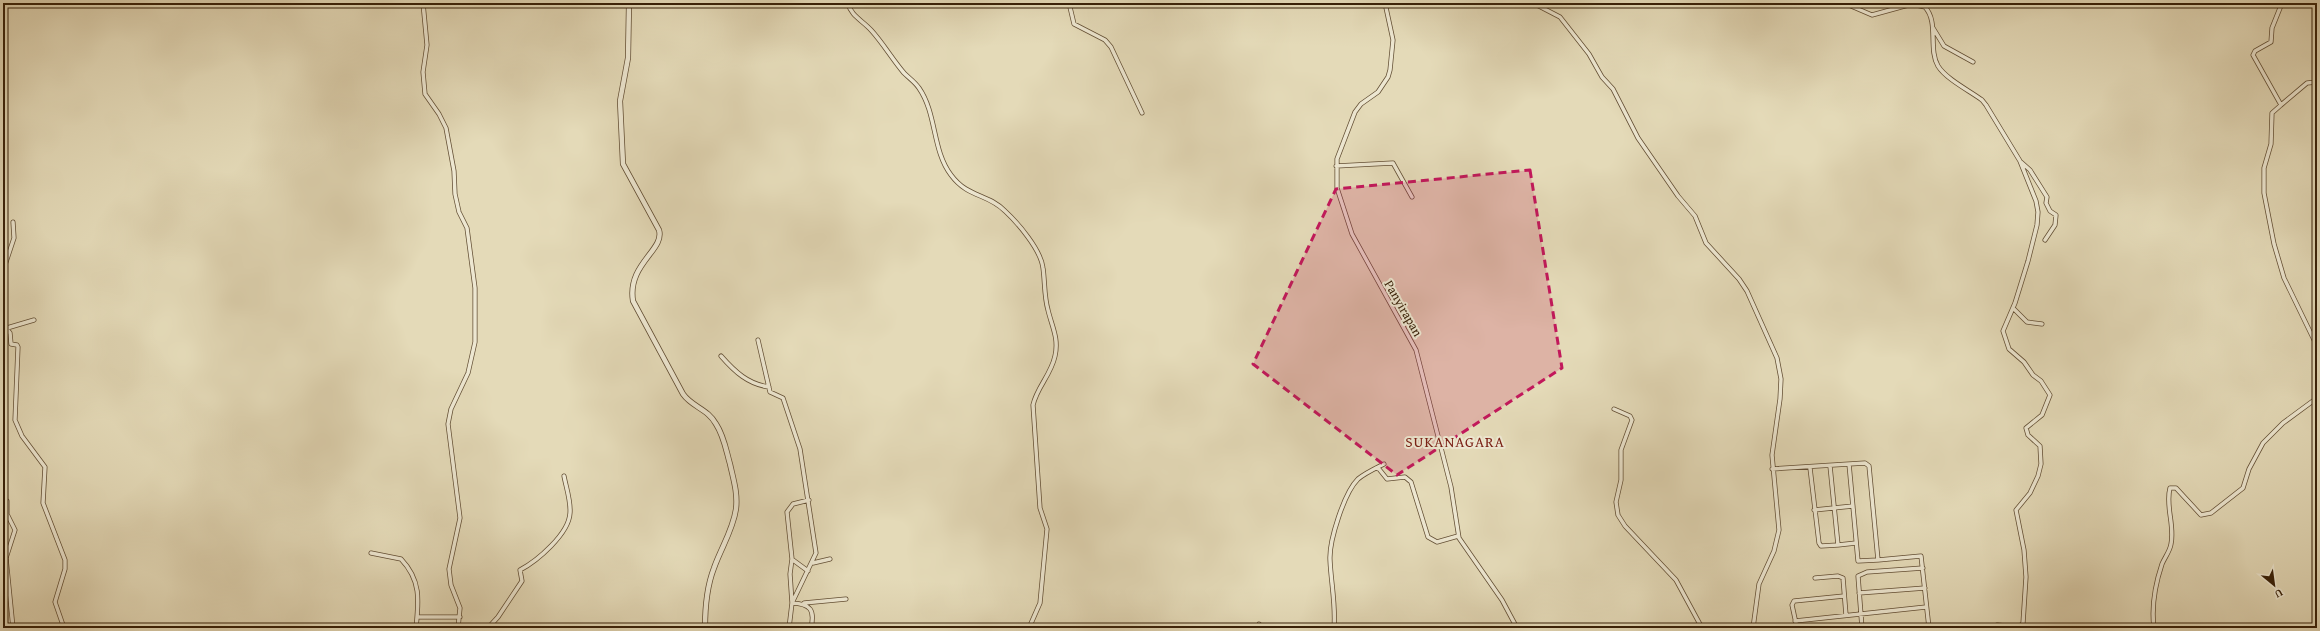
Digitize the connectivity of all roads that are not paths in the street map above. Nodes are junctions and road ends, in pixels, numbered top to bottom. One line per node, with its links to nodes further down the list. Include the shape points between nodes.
1 (423, 3): 63 (street, via 426,45 425,94 446,128 454,171 455,194 459,212 467,228 475,288 475,342 468,373 451,409 448,424 460,522 449,576 459,601)
2 (629, 3): 70 (street, via 628,58 620,100 623,164 660,236 658,243 635,274 632,283 633,301 688,402 709,414 716,423 735,480 733,523 713,569 705,607)
3 (848, 3): 73 (street, via 852,13 871,29 904,73 919,88 934,122 937,141 950,174 964,190 997,204 1007,212 1042,261 1046,301 1056,334 1057,347 1052,368 1039,390 1034,405 1040,508 1047,529 1040,603)
4 (1069, 3): 13 (street, via 1074,24 1105,40 1111,47)
5 (1384, 3): 15 (street, Panyirapan, via 1393,40 1388,77 1378,92 1361,104 1355,112)
6 (1533, 3): 35 (street, via 1560,17 1583,46 1617,95 1638,138 1694,216 1706,243 1747,291 1773,346 1780,369 1780,398 1773,442)
7 (1844, 3): 9 (street, via 1872,15 1912,4 1919,5 1929,11)
8 (2282, 3): 12 (street, via 2272,28 2270,42 2253,53)
9 (1932, 25): 10 (street, via 1944,46); 14 (street, via 1938,65 1945,74 1982,100 2000,125)
10 (1973, 62)
11 (2317, 82): 12 (street, via 2307,83)
12 (2281, 105): 25 (street, via 2272,113 2271,144 2264,168 2264,193 2284,278)
13 (1142, 113)
14 (2020, 161): 18 (street, via 2032,174 2047,197 2046,203 2050,211 2056,215 2055,225); 20 (street, via 2036,201 2038,220)
15 (1336, 166): 16 (street, via 1392,163); 42 (street, Panyirapan, via 1338,194 1352,234 1416,350 1451,487)
16 (1412, 197)
17 (13, 222): 19 (street, via 14,238)
18 (2046, 240)
19 (3, 271)
20 (2013, 308): 22 (street, via 2027,322); 81 (street, via 2003,326 2006,345 2041,381 2050,395 2042,415 2026,428 2028,435 2040,446 2041,464 2030,493 2016,510 2024,550 2026,577 2023,623 2019,627 2001,625)
21 (34, 320): 23 (street)
22 (2042, 324)
23 (4, 326): 66 (street, via 10,333 11,343 18,347 15,420 22,436 45,467 43,503 65,560 66,569 55,602)
24 (758, 340): 27 (street)
25 (2317, 346)
26 (721, 356): 27 (street, via 740,376 750,382)
27 (769, 387): 37 (street, via 772,393 783,398 794,426)
28 (2317, 398): 82 (street, via 2283,423 2263,443 2249,469 2243,488 2210,513 2204,516 2198,513 2176,488 2170,488 2168,499 2171,544 2154,591)
29 (1614, 409): 76 (street, via 1630,416 1632,420 1621,450 1621,480 1616,502 1618,515 1622,523 1676,580)
30 (1384, 464): 33 (street)
31 (1849, 464): 32 (street); 39 (street); 48 (street, via 1865,463 1869,466)
32 (1830, 466): 34 (street); 40 (street)
33 (1376, 468): 42 (street, via 1382,471 1387,479 1404,477 1411,482 1428,537 1437,542); 74 (street, via 1357,480 1339,515 1332,540 1330,560)
34 (1810, 468): 35 (street); 41 (street)
35 (1772, 469): 77 (street, via 1778,498 1779,530 1774,551 1759,584)
36 (564, 476): 69 (street, via 570,514 565,528 535,562 520,570 522,581)
37 (809, 500): 46 (street, via 793,504 787,512); 49 (street, via 816,553)
38 (7, 501): 65 (street, via 7,514 15,530 6,558)
39 (1853, 506): 40 (street); 43 (street)
40 (1834, 508): 41 (street); 44 (street)
41 (1814, 510): 44 (street, via 1820,545)
42 (1458, 536): 75 (street, Panyirapan, via 1506,606)
43 (1856, 543): 44 (street); 48 (street, via 1858,561)
44 (1838, 545)
45 (371, 553): 62 (street, via 400,559 409,568 416,579)
46 (792, 559): 51 (street, via 795,564); 57 (street)
47 (830, 559): 49 (street)
48 (1878, 560): 50 (street, via 1920,555)
49 (813, 563): 51 (street)
50 (1923, 568): 53 (street); 54 (street, via 1864,573 1858,576)
51 (808, 570): 57 (street)
52 (1816, 578): 55 (street, via 1841,577)
53 (1925, 588): 54 (street); 59 (street)
54 (1859, 593): 60 (street)
55 (1844, 596): 61 (street); 64 (street, via 1794,601 1792,605)
56 (846, 599): 58 (street)
57 (792, 602): 58 (street); 71 (street)
58 (803, 603): 72 (street, via 812,612)
59 (1926, 608): 60 (street); 80 (street)
60 (1861, 613): 61 (street); 79 (street)
61 (1846, 615): 64 (street)
62 (417, 617): 63 (street); 67 (street)
63 (460, 617): 68 (street)
64 (1795, 621): 78 (street)
65 (13, 628)
66 (64, 628)
67 (416, 628)
68 (458, 628)
69 (488, 628)
70 (705, 628)
71 (790, 628)
72 (811, 628)
73 (1029, 628)
74 (1334, 628)
75 (1517, 628)
76 (1702, 628)
77 (1753, 628)
78 (1797, 628)
79 (1862, 628)
80 (1928, 628)
81 (1990, 628)
82 (2154, 628)

